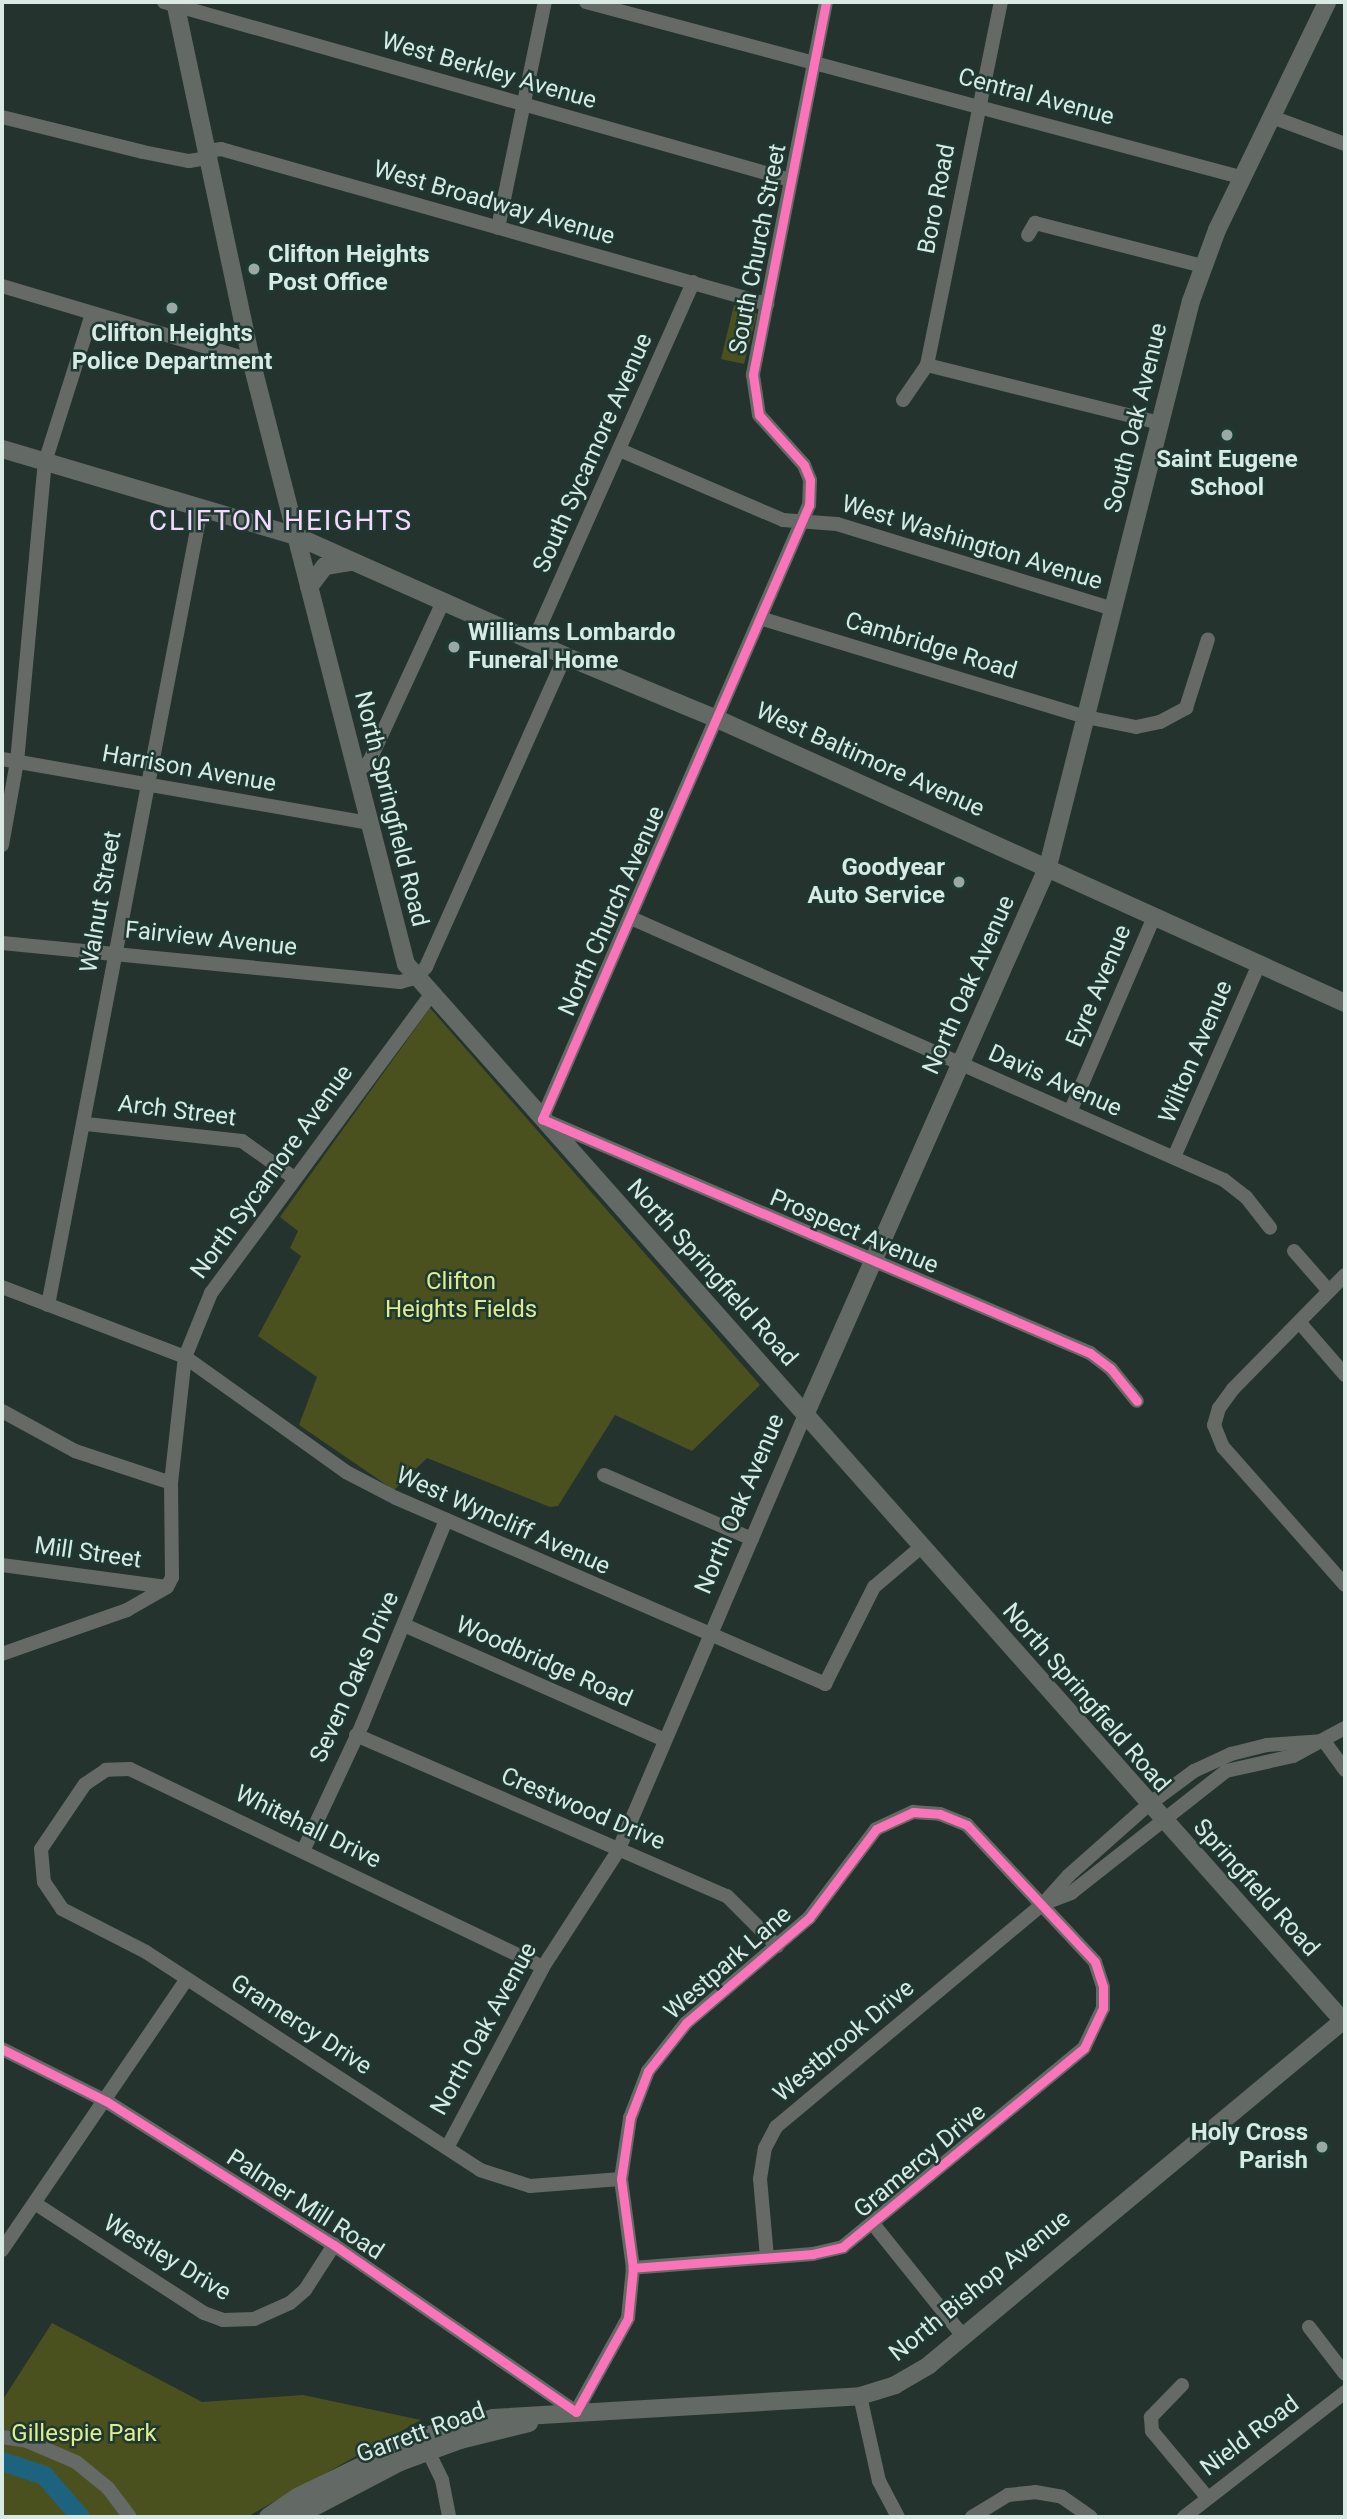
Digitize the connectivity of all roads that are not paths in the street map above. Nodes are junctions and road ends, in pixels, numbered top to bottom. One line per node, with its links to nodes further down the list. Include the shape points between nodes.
1 (545, 2): 8 (street)
2 (586, 2): 7 (street, Central Avenue)
3 (826, 2): 7 (street, South Church Street)
4 (1001, 2): 9 (street, Boro Road)
5 (1326, 2): 11 (main road, South Oak Avenue)
6 (172, 3): 8 (street, West Berkley Avenue); 13 (main road, North Springfield Road)
7 (816, 63): 9 (street, Central Avenue); 15 (street, South Church Street)
8 (523, 104): 15 (street, West Berkley Avenue); 16 (street)
9 (979, 105): 14 (street, Central Avenue); 24 (street, Boro Road)
10 (2, 117): 13 (street, West Broadway Avenue, via 189,161)
11 (1272, 117): 12 (street); 14 (main road, South Oak Avenue)
12 (1345, 144)
13 (209, 154): 16 (street, West Broadway Avenue, via 221,149); 23 (main road, North Springfield Road)
14 (1244, 178): 18 (main road, South Oak Avenue)
15 (790, 180): 21 (street, South Church Street)
16 (498, 228): 19 (street, West Broadway Avenue)
17 (1028, 234): 18 (street, via 1035,223)
18 (1202, 266): 26 (main road, South Oak Avenue)
19 (694, 282): 21 (street, West Broadway Avenue); 28 (street, South Sycamore Avenue)
20 (2, 286): 22 (street)
21 (766, 304): 31 (street, South Church Street, via 753,375 755,403 765,426 807,473 811,488)
22 (92, 314): 23 (street); 29 (street)
23 (251, 360): 32 (main road, North Springfield Road)
24 (927, 365): 25 (street, Boro Road); 26 (street)
25 (902, 400)
26 (1160, 423): 36 (main road, South Oak Avenue)
27 (2, 449): 29 (main road, West Baltimore Avenue)
28 (622, 451): 31 (street, West Washington Avenue, via 783,520); 39 (street, South Sycamore Avenue)
29 (45, 462): 30 (main road, West Baltimore Avenue); 43 (street)
30 (201, 509): 32 (main road, West Baltimore Avenue); 45 (street, Walnut Street)
31 (803, 521): 36 (street, West Washington Avenue, via 837,524); 37 (street, South Church Street)
32 (296, 536): 33 (main road, West Baltimore Avenue); 34 (main road, North Springfield Road)
33 (355, 562): 34 (main road, via 330,563); 35 (main road, West Baltimore Avenue)
34 (309, 587): 44 (main road, North Springfield Road)
35 (443, 602): 39 (main road, West Baltimore Avenue); 44 (street, via 369,762)
36 (1113, 609): 41 (main road, South Oak Avenue)
37 (763, 619): 41 (street, Cambridge Road); 42 (street, South Church Street)
38 (1208, 639): 41 (street, Cambridge Road, via 1186,708 1160,722 1136,727)
39 (533, 642): 40 (main road, West Baltimore Avenue)
40 (565, 656): 42 (main road, West Baltimore Avenue); 54 (street, via 426,967)
41 (1086, 717): 48 (main road, South Oak Avenue)
42 (715, 718): 48 (main road, West Baltimore Avenue); 50 (street, North Church Avenue)
43 (9, 760): 45 (street, Harrison Avenue); 47 (street)
44 (357, 772): 46 (main road, North Springfield Road)
45 (146, 785): 46 (street, Harrison Avenue); 52 (street, Walnut Street)
46 (368, 823): 54 (main road, North Springfield Road, via 398,940)
47 (2, 845)
48 (1048, 866): 49 (main road, West Baltimore Avenue); 57 (main road, North Oak Avenue)
49 (1154, 917): 53 (main road, West Baltimore Avenue); 58 (street, Eyre Avenue)
50 (631, 918): 57 (street, Davis Avenue); 59 (street, North Church Avenue)
51 (2, 943): 52 (street, Fairview Avenue)
52 (114, 952): 54 (street, Fairview Avenue, via 400,982); 60 (street, Walnut Street)
53 (1259, 964): 56 (main road, West Baltimore Avenue); 61 (street, Wilton Avenue)
54 (415, 978): 55 (main road, North Springfield Road)
55 (430, 995): 59 (main road, North Springfield Road); 62 (street, North Sycamore Avenue)
56 (1345, 1003)
57 (960, 1064): 58 (street, Davis Avenue); 65 (main road, North Oak Avenue)
58 (1070, 1112): 61 (street, Davis Avenue)
59 (542, 1119): 65 (street, Prospect Avenue); 75 (main road, North Springfield Road)
60 (86, 1124): 62 (street, Arch Street, via 242,1141); 69 (street, Walnut Street)
61 (1174, 1157): 63 (street, Davis Avenue, via 1224,1180)
62 (293, 1178): 71 (street, North Sycamore Avenue, via 222,1274)
63 (1270, 1228)
64 (1294, 1251): 68 (street)
65 (874, 1261): 73 (street, Prospect Avenue, via 1090,1353 1111,1369); 75 (main road, North Oak Avenue)
66 (1345, 1275): 68 (street)
67 (2, 1287): 69 (street, West Wyncliff Avenue)
68 (1329, 1291): 70 (street)
69 (48, 1305): 71 (street, West Wyncliff Avenue)
70 (1300, 1322): 72 (street); 82 (street, via 1233,1390 1215,1417 1216,1435)
71 (185, 1357): 77 (street, North Sycamore Avenue); 78 (street, West Wyncliff Avenue, via 346,1472)
72 (1345, 1375)
73 (1137, 1401)
74 (2, 1411): 77 (street, via 75,1451)
75 (805, 1415): 79 (street, North Oak Avenue); 80 (main road, North Springfield Road)
76 (604, 1475): 79 (street)
77 (171, 1483): 83 (street, North Sycamore Avenue, via 172,1577)
78 (446, 1520): 84 (street, Seven Oaks Drive); 85 (street, West Wyncliff Avenue)
79 (752, 1539): 85 (street, North Oak Avenue)
80 (920, 1548): 85 (street, West Wyncliff Avenue, via 874,1587 825,1684); 92 (main road, North Springfield Road)
81 (2, 1565): 83 (street, Mill Street)
82 (1345, 1585)
83 (167, 1587): 86 (street, via 127,1610)
84 (404, 1625): 88 (street, Seven Oaks Drive); 89 (street, Woodbridge Road)
85 (710, 1637): 89 (street, North Oak Avenue)
86 (2, 1654)
87 (1345, 1728): 90 (street, Westbrook Drive)
88 (356, 1735): 95 (street, Seven Oaks Drive); 96 (street, Crestwood Drive)
89 (665, 1740): 96 (street, North Oak Avenue)
90 (1324, 1741): 91 (street); 92 (street, Westbrook Drive, via 1267,1745 1231,1754 1194,1771); 94 (street, Westbrook Drive, via 1293,1756 1226,1771)
91 (1345, 1770)
92 (1148, 1805): 94 (main road, North Springfield Road); 97 (street, Westbrook Drive, via 1068,1875)
93 (62, 1813): 95 (street, Whitehall Drive, via 93,1777 106,1770 130,1769); 100 (street, Gramercy Drive, via 44,1838 40,1860 55,1903)
94 (1162, 1820): 97 (street, Westbrook Drive, via 1071,1893); 101 (main road, Springfield Road)
95 (303, 1851): 99 (street, Whitehall Drive)
96 (618, 1851): 98 (street, Crestwood Drive, via 727,1896); 99 (street, North Oak Avenue)
97 (1044, 1904): 98 (street, Westpark Lane, via 967,1825 940,1814 913,1812 888,1821 866,1838 809,1918); 107 (street, Gramercy Drive, via 1090,1954 1098,1970 1104,1997 1095,2030 1078,2054); 110 (street, Westbrook Drive, via 776,2127 765,2148 760,2179)
98 (777, 1946): 105 (street, Westpark Lane, via 686,2023 648,2071 630,2118)
99 (543, 1968): 104 (street, North Oak Avenue)
100 (187, 1979): 103 (street); 104 (street, Gramercy Drive)
101 (1344, 2021): 113 (main road, North Bishop Avenue)
102 (2, 2049): 103 (street, Palmer Mill Road)
103 (106, 2101): 106 (street); 108 (street, Palmer Mill Road)
104 (448, 2146): 105 (street, Gramercy Drive, via 480,2170 530,2186)
105 (621, 2179): 111 (street, Westpark Lane)
106 (36, 2204): 108 (street, Westley Drive, via 204,2313 223,2320 254,2319 290,2303 305,2290); 109 (street)
107 (874, 2225): 110 (street, Gramercy Drive, via 829,2252); 113 (street)
108 (334, 2245): 118 (street, Palmer Mill Road)
109 (2, 2250)
110 (767, 2257): 111 (street, Gramercy Drive)
111 (633, 2267): 118 (street, Westpark Lane, via 631,2302 622,2333)
112 (1309, 2327): 114 (street)
113 (963, 2336): 117 (main road, North Bishop Avenue, via 919,2371)
114 (1345, 2374)
115 (1182, 2385): 121 (street, via 1150,2417 1152,2431)
116 (1345, 2392): 121 (street, Nield Road)
117 (860, 2396): 118 (main road, North Bishop Avenue); 126 (street, via 879,2481)
118 (576, 2412): 120 (main road, Garrett Road, via 493,2418)
119 (2, 2437): 122 (street, via 27,2441 76,2462 108,2488)
120 (425, 2444): 123 (main road, Garrett Road, via 299,2496); 124 (main road, Garrett Road); 125 (street, via 442,2480)
121 (1207, 2497): 129 (street, Nield Road)
122 (130, 2517)
123 (268, 2517)
124 (295, 2517)
125 (449, 2517)
126 (898, 2517)
127 (972, 2517): 128 (street, via 1008,2495 1035,2492 1062,2497)
128 (1091, 2517)
129 (1184, 2517)

